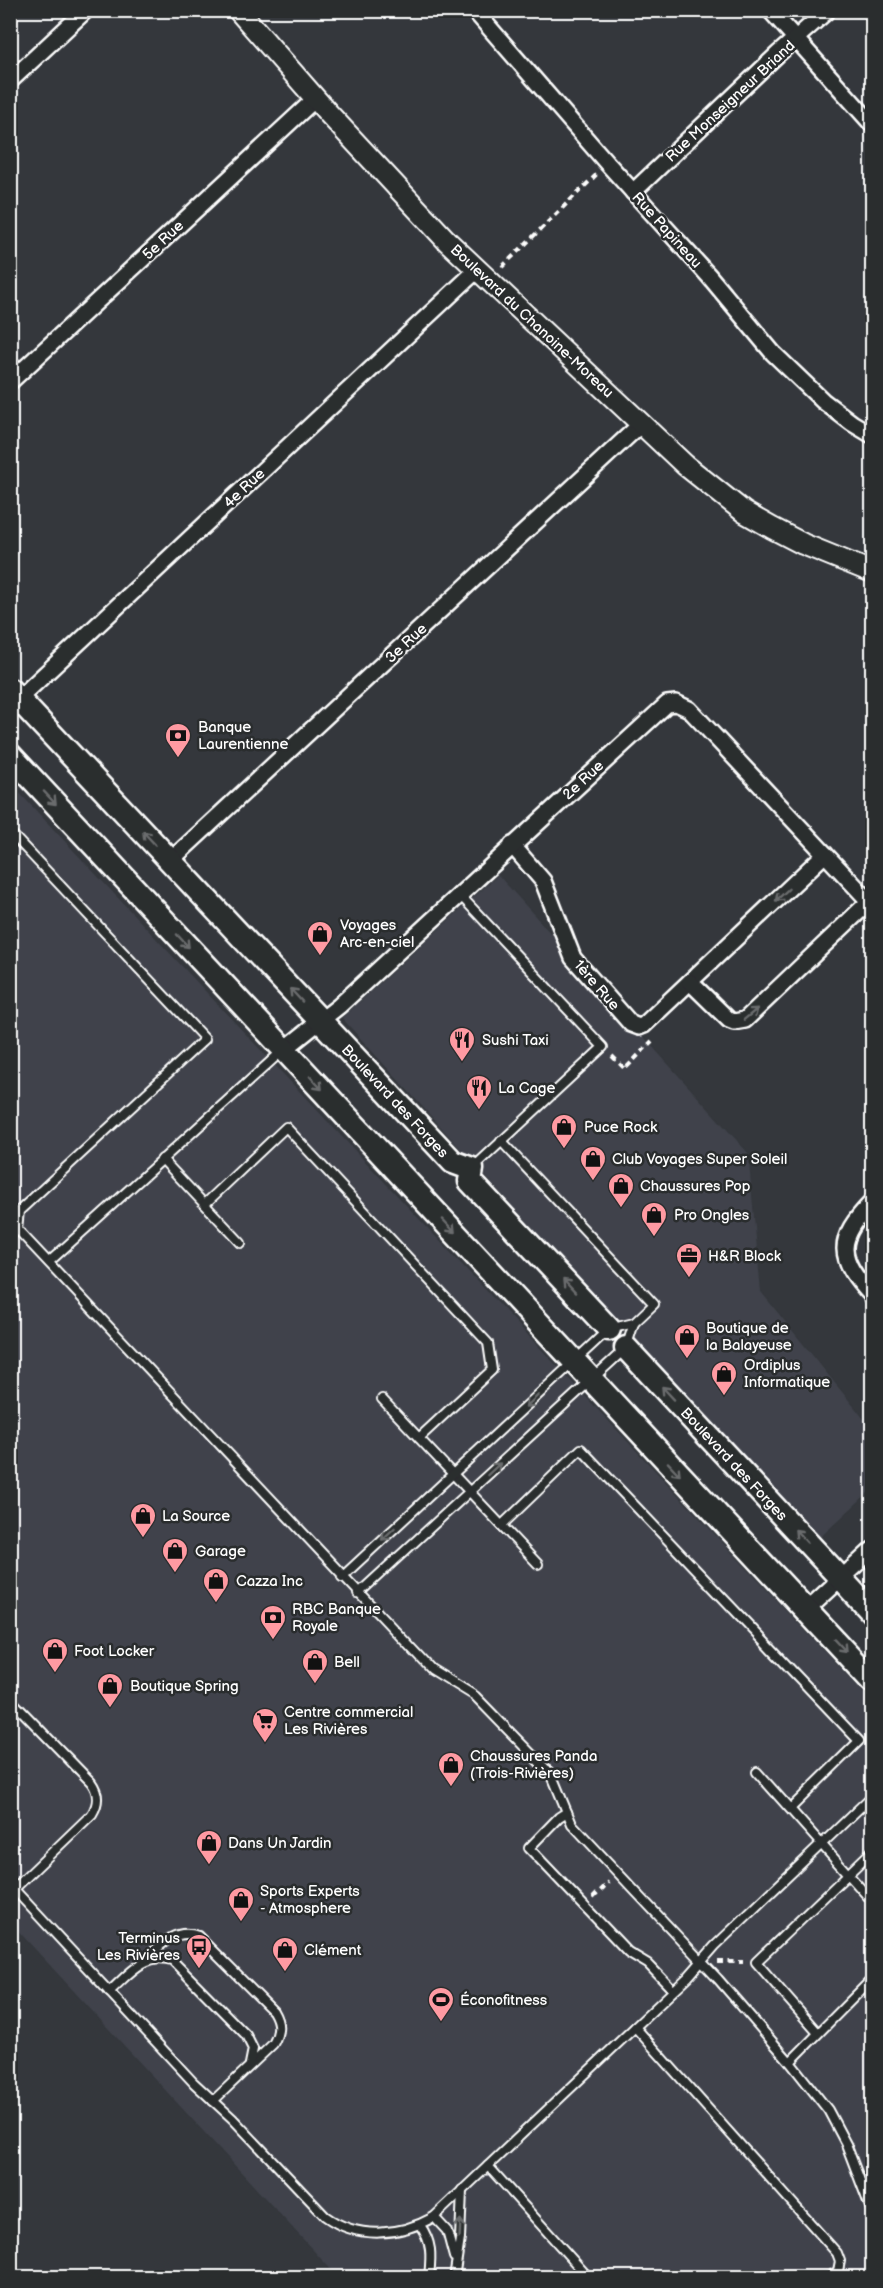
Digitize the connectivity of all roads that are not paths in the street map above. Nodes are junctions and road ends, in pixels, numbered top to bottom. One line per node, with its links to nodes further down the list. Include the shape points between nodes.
1 (86, 10): 7 (street)
2 (238, 10): 8 (street, Boulevard du Chanoine-Moreau)
3 (474, 10): 10 (street, Rue Papineau)
4 (770, 10): 6 (street)
5 (828, 10): 6 (street, Rue Monseigneur Briand)
6 (796, 39): 9 (street); 10 (street, Rue Monseigneur Briand)
7 (10, 81)
8 (315, 99): 11 (street, Boulevard du Chanoine-Moreau); 12 (street, 5e Rue)
9 (873, 124)
10 (633, 192): 14 (street, Rue Papineau, via 796,377 852,423)
11 (477, 270): 13 (street, Boulevard du Chanoine-Moreau); 16 (street, 4e Rue)
12 (10, 382)
13 (641, 424): 15 (street, Boulevard du Chanoine-Moreau, via 744,512 803,544); 21 (street, 3e Rue)
14 (873, 435)
15 (873, 572)
16 (13, 698): 21 (main road, Boulevard des Forges, one-way to 16)
17 (10, 755): 26 (main road, one-way to 26)
18 (10, 832): 32 (lane, via 205,1039 19,1211)
19 (512, 845): 20 (street, 2e Rue, via 663,706 676,703 689,710); 22 (street, 2e Rue); 24 (street, 1ère Rue, via 543,881 575,962 631,1024 644,1025)
20 (825, 854): 23 (street, 2e Rue); 24 (street, one-way to 24)
21 (170, 861): 25 (main road, Boulevard des Forges, one-way to 21)
22 (459, 894): 25 (street, 2e Rue); 27 (lane, via 603,1047)
23 (871, 900): 24 (street, one-way to 23, via 729,1020 745,1020)
24 (690, 982)
25 (320, 1021): 26 (street, 2e Rue); 29 (main road, Boulevard des Forges, via 453,1162)
26 (285, 1049): 28 (lane); 40 (main road, one-way to 40)
27 (501, 1141): 29 (lane); 37 (lane, via 654,1304)
28 (162, 1159): 31 (lane); 35 (lane)
29 (472, 1169): 38 (main road, Boulevard des Forges, one-way to 29, via 470,1181)
30 (873, 1202): 36 (street, via 851,1226 845,1245 848,1265)
31 (205, 1204): 34 (lane); 43 (lane, via 286,1127 488,1343 492,1370)
32 (17, 1229): 33 (lane); 35 (lane)
33 (10, 1236)
34 (241, 1243)
35 (49, 1262): 49 (lane)
36 (873, 1296)
37 (634, 1323): 38 (lane); 39 (lane)
38 (609, 1329): 39 (street, Boulevard des Forges); 40 (lane)
39 (626, 1348): 41 (lane); 50 (main road, Boulevard des Forges, one-way to 39)
40 (574, 1361): 41 (main road); 44 (lane, one-way to 44)
41 (591, 1380): 45 (lane, one-way to 41); 52 (main road, one-way to 52)
42 (382, 1399): 43 (lane)
43 (419, 1438): 44 (lane)
44 (453, 1474): 45 (lane); 49 (lane, one-way to 49)
45 (470, 1491): 46 (lane); 51 (lane)
46 (502, 1525): 48 (lane); 58 (lane, via 581,1449 859,1741)
47 (873, 1550): 50 (street)
48 (538, 1564)
49 (342, 1577): 51 (lane)
50 (841, 1579): 52 (street); 53 (main road, Boulevard des Forges)
51 (358, 1594): 59 (lane, via 430,1669 475,1696 545,1768)
52 (807, 1610): 54 (main road, one-way to 54)
53 (873, 1612)
54 (873, 1681)
55 (10, 1699): 63 (lane, via 91,1782 97,1795 92,1814)
56 (757, 1772): 58 (lane)
57 (873, 1796): 60 (lane)
58 (791, 1808): 60 (lane)
59 (567, 1812): 65 (lane, via 572,1824); 68 (lane, via 529,1848 628,1952 648,1964)
60 (822, 1844): 62 (lane); 65 (lane)
61 (873, 1851): 62 (lane)
62 (848, 1874): 64 (lane); 71 (lane, via 756,1962)
63 (12, 1887): 69 (lane)
64 (873, 1901)
65 (700, 1962): 68 (lane); 72 (lane)
66 (142, 1963): 69 (lane); 73 (lane, via 161,1957 177,1963 246,2035 253,2049); 73 (lane, via 177,1934 192,1934 203,1940 278,2020 278,2035 273,2044)
67 (873, 1979): 71 (lane)
68 (673, 1990): 70 (lane)
69 (109, 1992): 74 (lane)
70 (635, 2027): 75 (lane); 84 (lane, via 837,2253 838,2271)
71 (819, 2033): 72 (lane)
72 (790, 2062): 77 (lane, via 838,2126)
73 (248, 2068): 74 (lane)
74 (213, 2101): 79 (lane, via 336,2223 374,2233)
75 (488, 2166): 76 (lane); 83 (lane)
76 (462, 2190): 78 (lane); 80 (lane, one-way to 76)
77 (873, 2212)
78 (434, 2217): 79 (lane); 80 (lane, via 447,2231)
79 (420, 2224): 81 (lane, via 428,2236 431,2252)
80 (455, 2265): 82 (lane)
81 (429, 2277)
82 (454, 2277)
83 (589, 2277)
84 (827, 2277)

